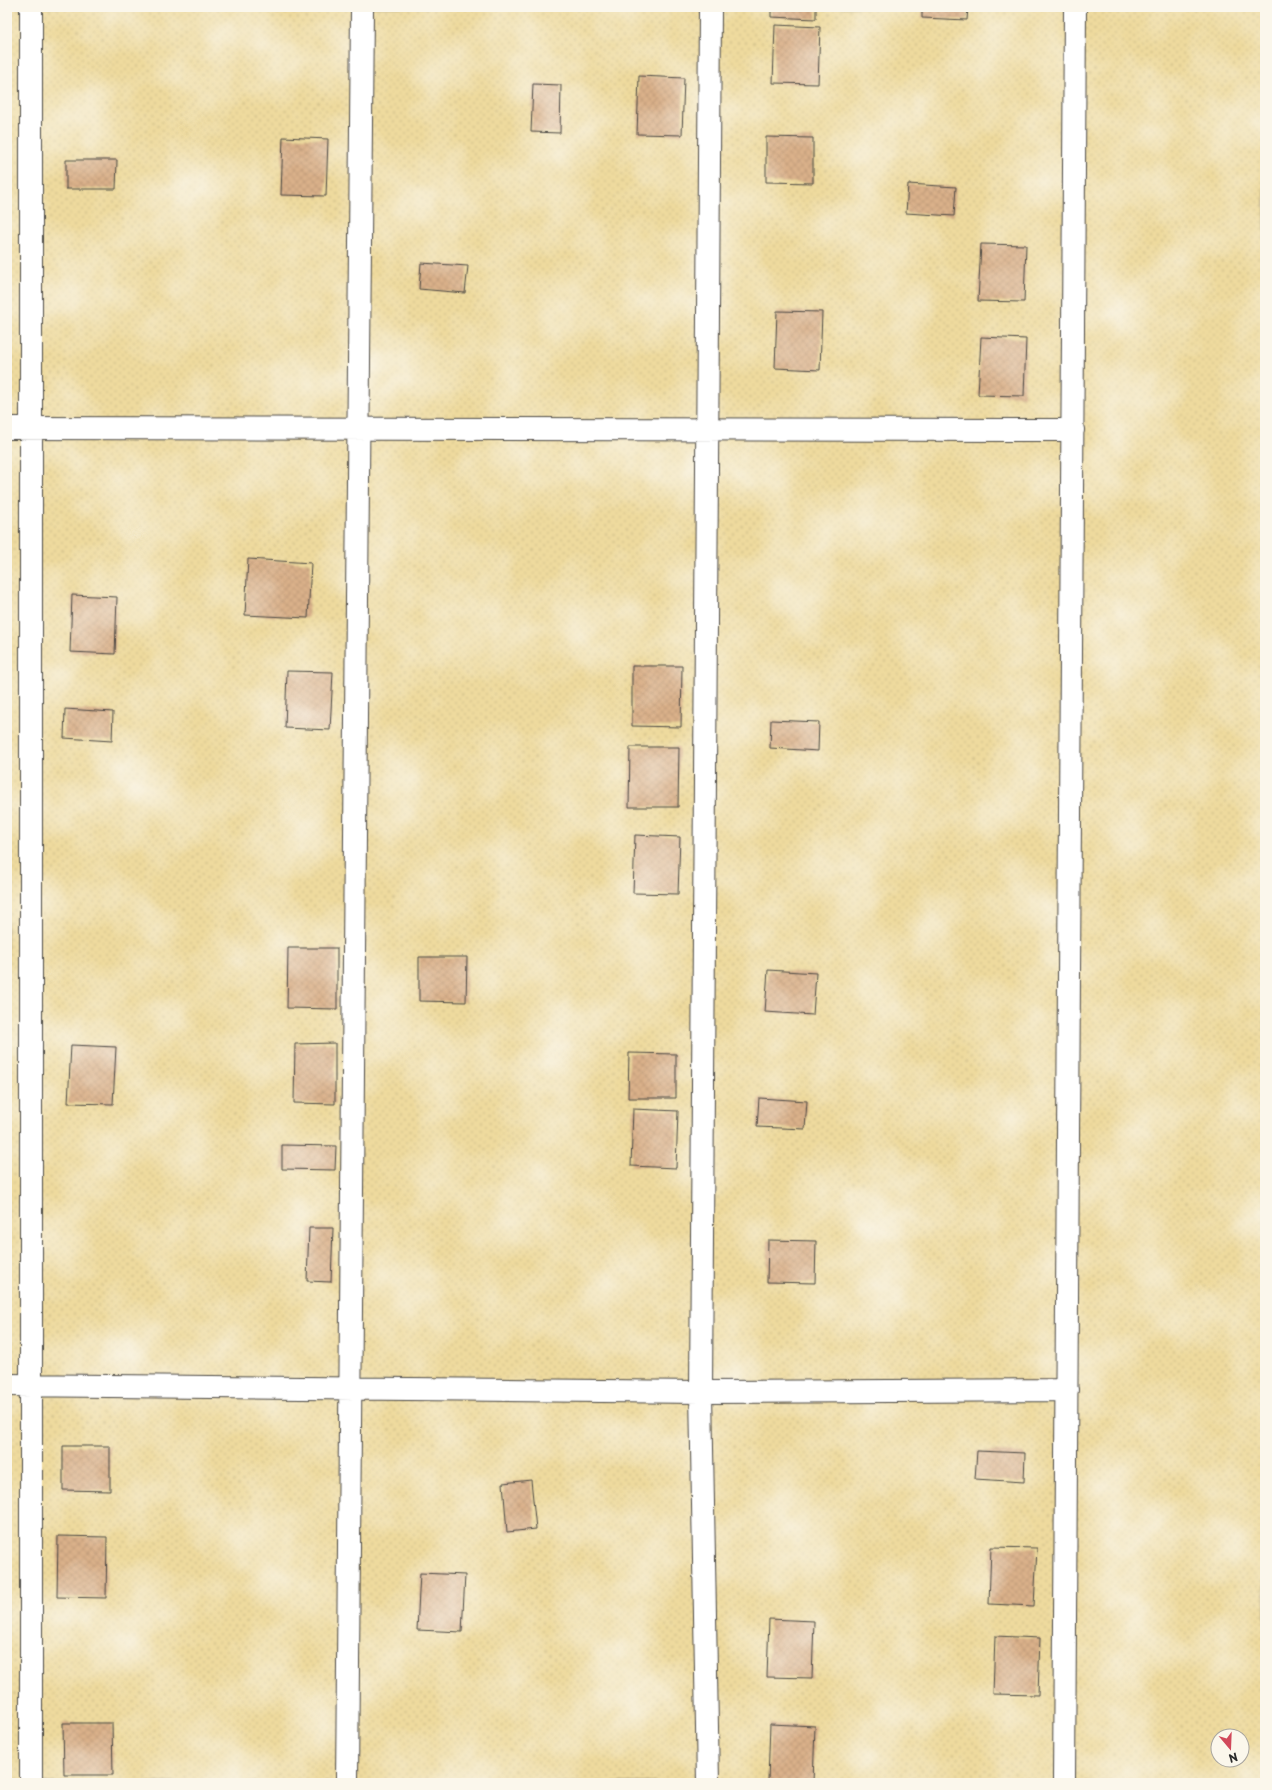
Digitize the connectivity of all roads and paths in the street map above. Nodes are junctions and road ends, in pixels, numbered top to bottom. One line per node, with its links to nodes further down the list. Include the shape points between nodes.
1 (31, 7): 6 (street)
2 (362, 7): 7 (street)
3 (710, 7): 8 (street)
4 (1075, 7): 9 (street)
5 (7, 428): 6 (street)
6 (31, 428): 7 (street); 11 (street)
7 (359, 428): 8 (street); 12 (street)
8 (708, 428): 9 (street); 14 (street)
9 (1073, 430): 13 (street)
10 (7, 1385): 11 (street)
11 (31, 1386): 12 (street); 15 (street)
12 (350, 1389): 14 (street); 16 (street)
13 (1067, 1390): 14 (street); 18 (street)
14 (701, 1392): 17 (street)
15 (31, 1783)
16 (347, 1783)
17 (708, 1783)
18 (1064, 1783)

